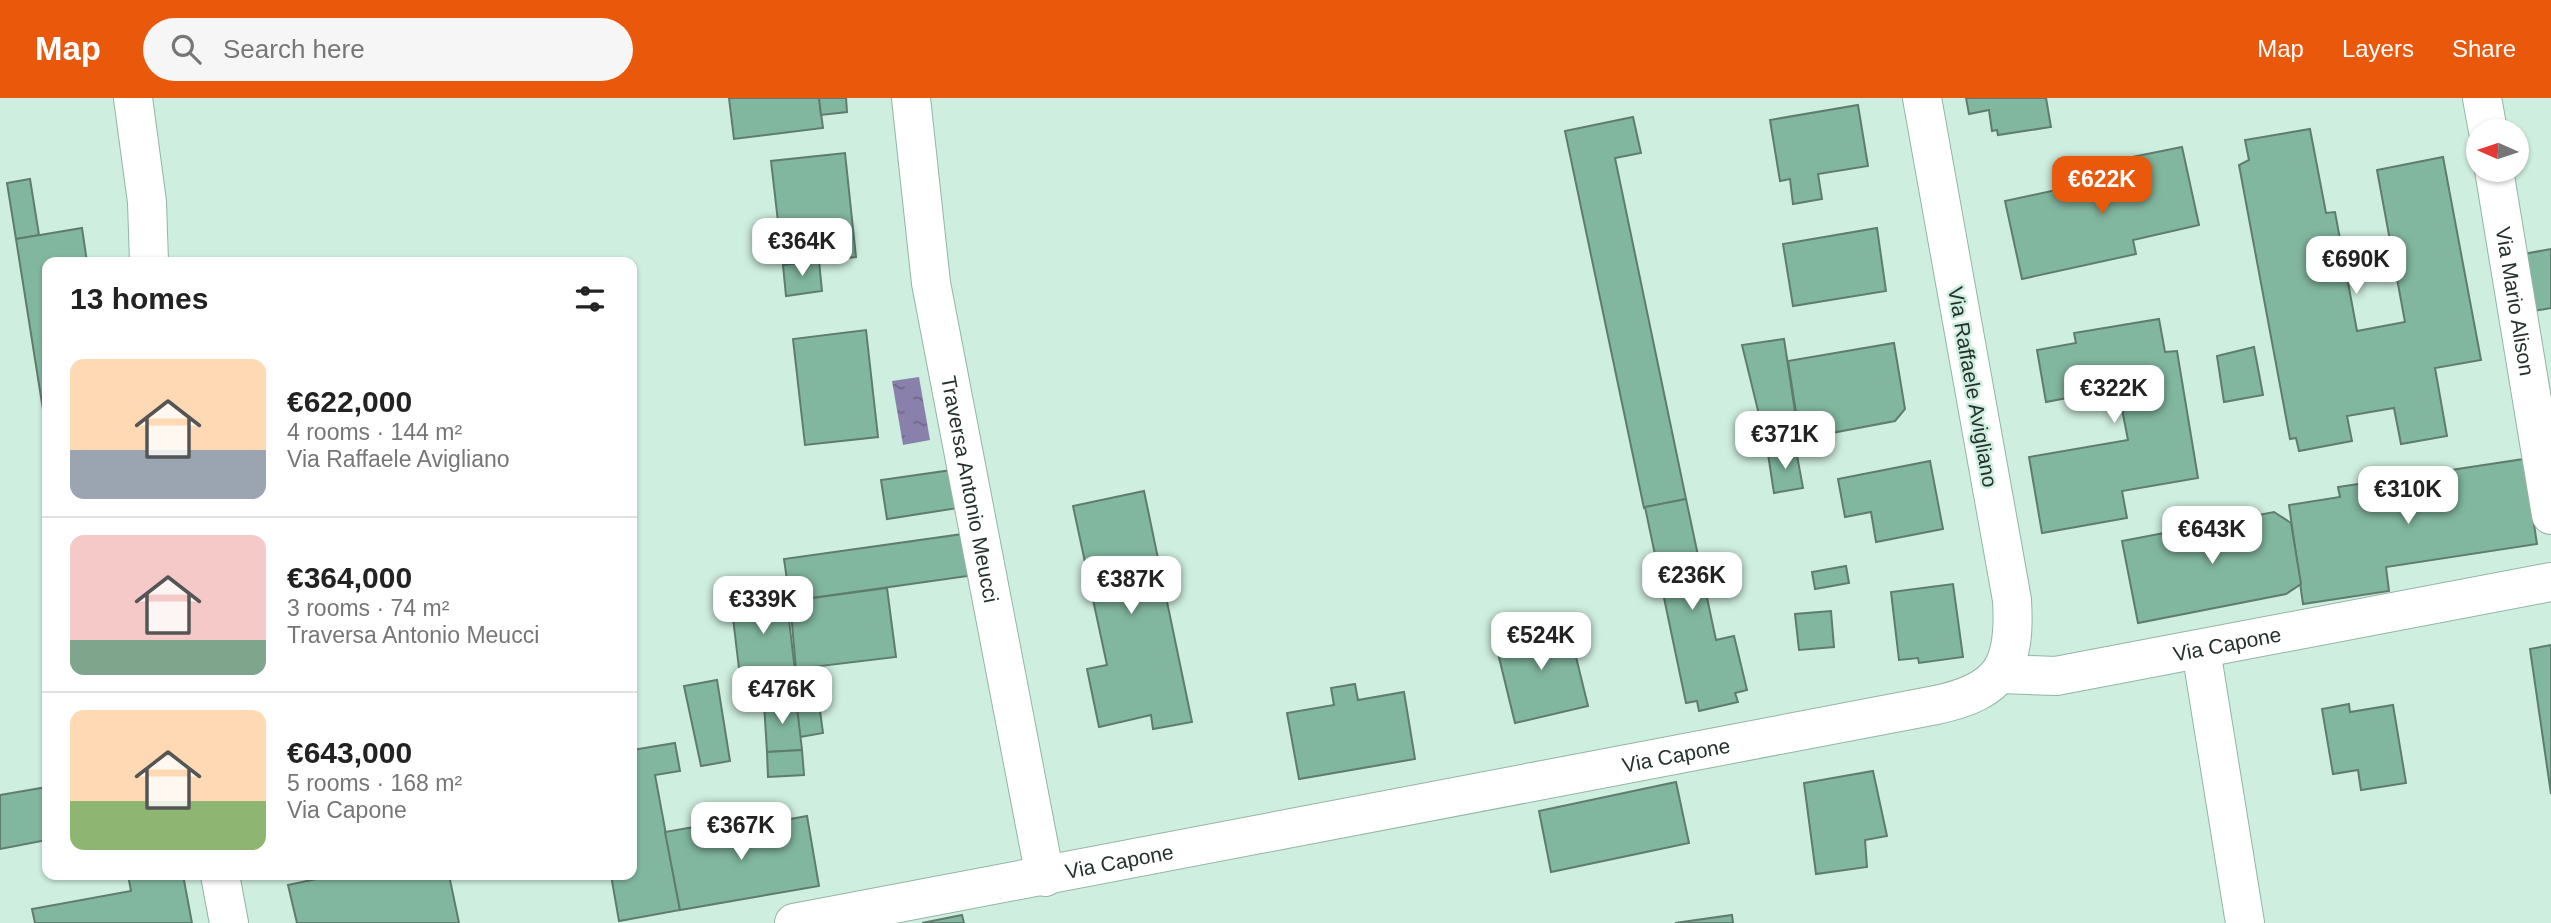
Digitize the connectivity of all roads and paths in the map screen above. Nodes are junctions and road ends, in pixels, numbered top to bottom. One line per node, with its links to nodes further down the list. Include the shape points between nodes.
1 (133, 98): 7 (street, via 147,202)
2 (911, 98): 12 (street, Traversa Antonio Meucci, via 930,283)
3 (1922, 98): 11 (street, Via Raffaele Avigliano, via 2012,600 2011,654)
4 (2482, 98): 5 (street)
5 (2486, 119)
6 (2496, 182): 8 (street, Via Mario Alison)
7 (149, 257)
8 (2551, 515)
9 (2551, 582): 10 (street, Via Capone)
10 (2201, 650): 11 (street, Via Capone, via 2056,676); 16 (street)
11 (2001, 674): 12 (street, Via Capone, via 1963,699 1936,705)
12 (1045, 877): 15 (street, Via Capone)
13 (221, 880): 14 (street)
14 (229, 923)
15 (794, 923)
16 (2245, 923)

